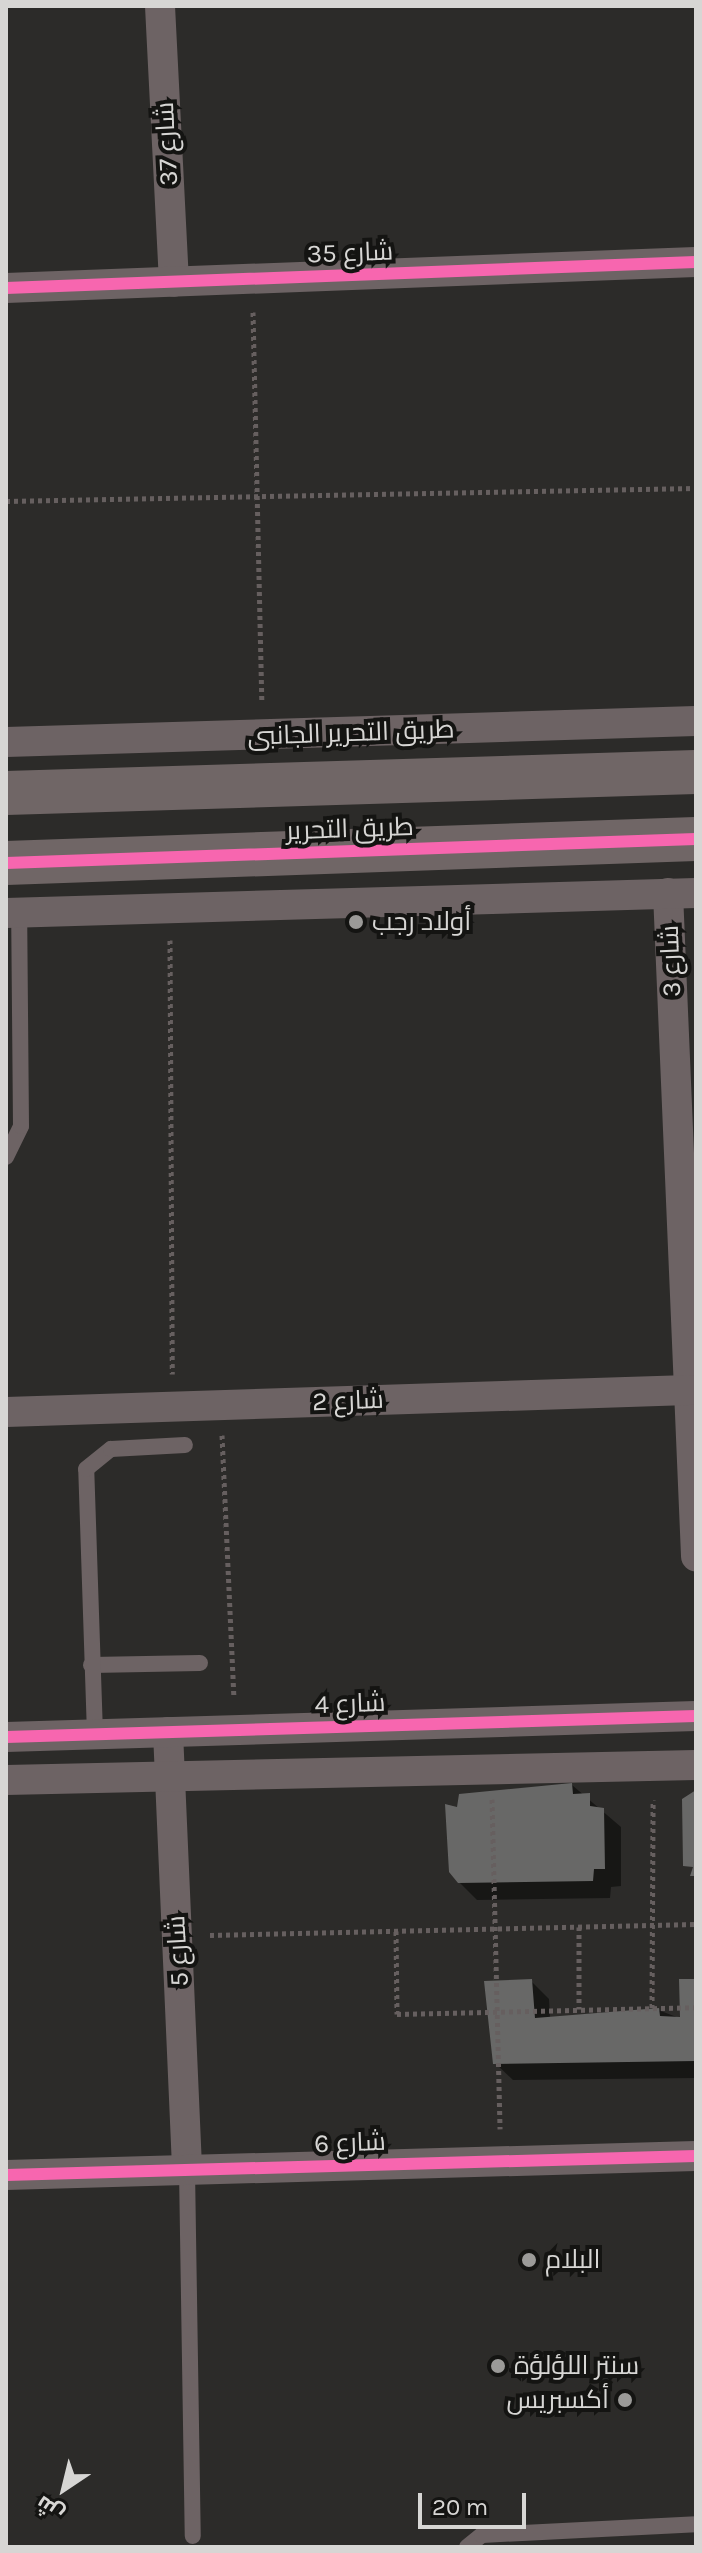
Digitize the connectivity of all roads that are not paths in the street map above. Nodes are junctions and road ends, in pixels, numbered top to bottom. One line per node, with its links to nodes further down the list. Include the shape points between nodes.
1 (160, 6): 3 (street, شارع 37)
2 (696, 262): 3 (street, شارع 35)
3 (174, 282): 4 (street, شارع 35)
4 (6, 288)
5 (696, 721): 6 (street, طريق التحرير الجانبى)
6 (6, 742)
7 (696, 772): 8 (street, طريق التحرير)
8 (6, 793)
9 (696, 839): 10 (street, طريق التحرير)
10 (6, 863)
11 (682, 893): 12 (street); 14 (street, شارع 3)
12 (13, 913): 13 (lane, via 21,1126)
13 (6, 1157)
14 (689, 1390): 15 (street, شارع 2); 17 (street, شارع 3)
15 (6, 1412)
16 (185, 1445): 19 (lane, via 111,1449 86,1469)
17 (696, 1556)
18 (200, 1663): 19 (lane)
19 (91, 1665): 22 (lane)
20 (696, 1716): 21 (street, شارع 4)
21 (168, 1732): 22 (street, شارع 4); 25 (street, شارع 5)
22 (95, 1734): 23 (street, شارع 4)
23 (6, 1737)
24 (696, 1765): 25 (street)
25 (170, 1777): 26 (street); 28 (street, شارع 5)
26 (6, 1780)
27 (696, 2156): 28 (street, شارع 6)
28 (187, 2170): 29 (street, شارع 6); 31 (lane)
29 (6, 2175)
30 (696, 2524): 32 (lane, via 482,2535)
31 (193, 2536)
32 (467, 2547)

